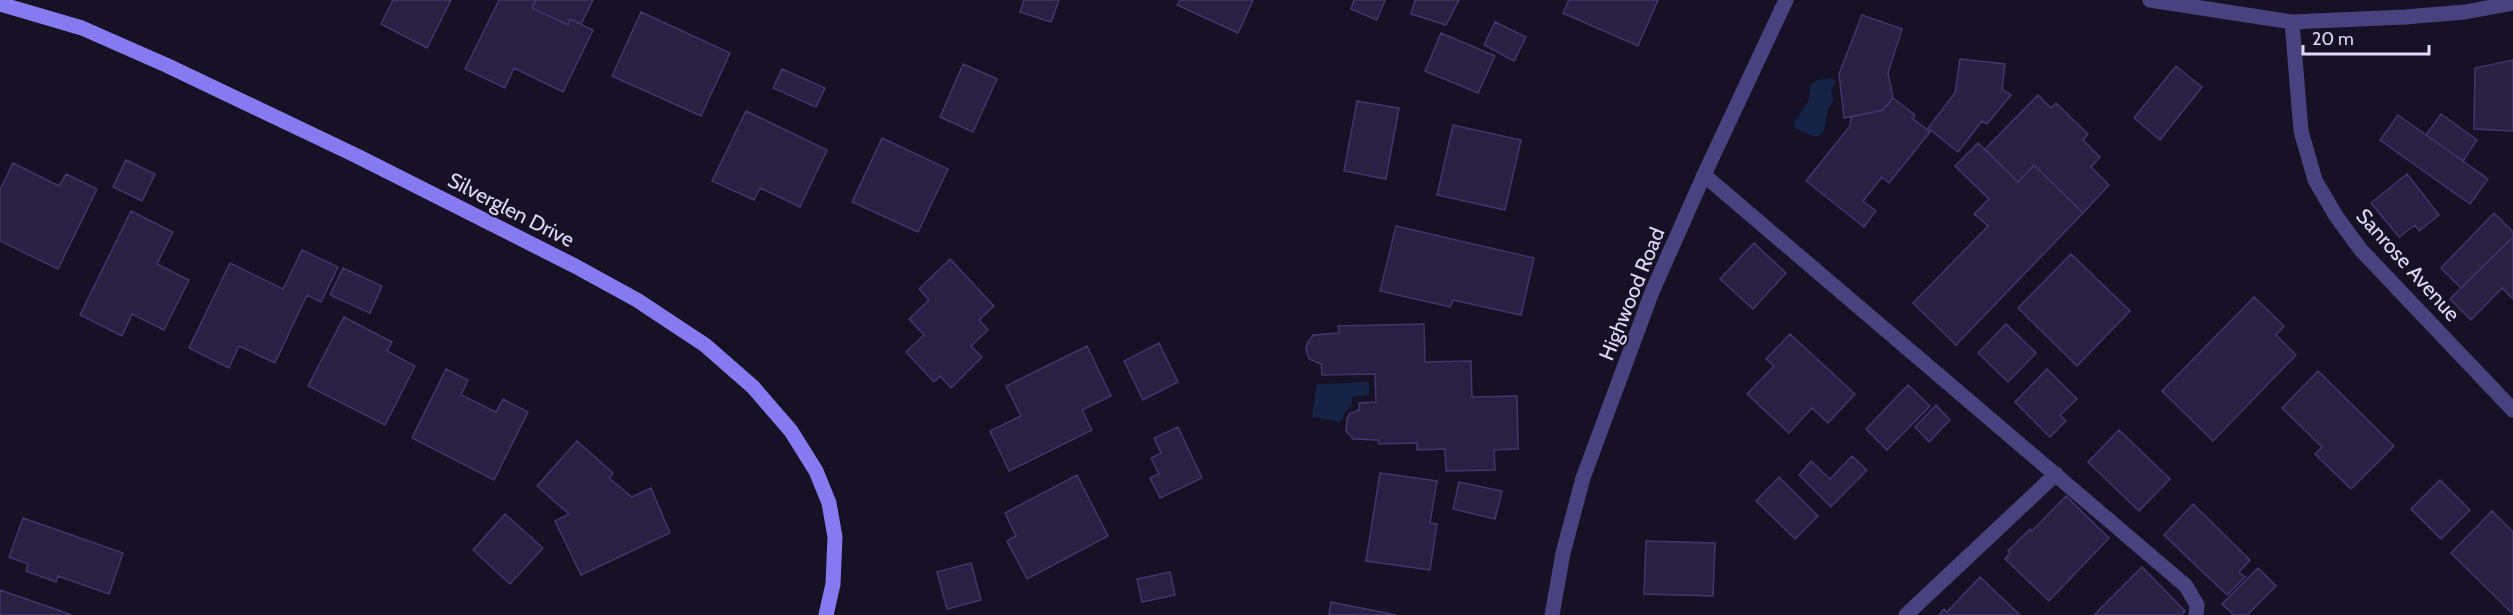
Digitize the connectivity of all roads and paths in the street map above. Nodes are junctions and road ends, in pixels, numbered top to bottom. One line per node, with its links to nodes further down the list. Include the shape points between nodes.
1 (1786, 0): 6 (street, Highwood Road)
2 (2150, 0): 5 (street)
3 (2513, 3): 5 (street, via 2405,17)
4 (0, 4): 9 (street, Silverglen Drive, via 82,28 357,156 575,266 637,300 705,345 753,387 790,431 816,471 829,503 835,537 833,584)
5 (2292, 21): 7 (street, Sanrose Avenue, via 2301,131 2315,180 2361,250)
6 (1704, 175): 8 (street); 10 (street, Highwood Road, via 1652,292 1583,478)
7 (2513, 410)
8 (2056, 474): 11 (street); 12 (street, via 2186,586 2197,605)
9 (826, 615)
10 (1552, 615)
11 (1906, 615)
12 (2196, 615)

